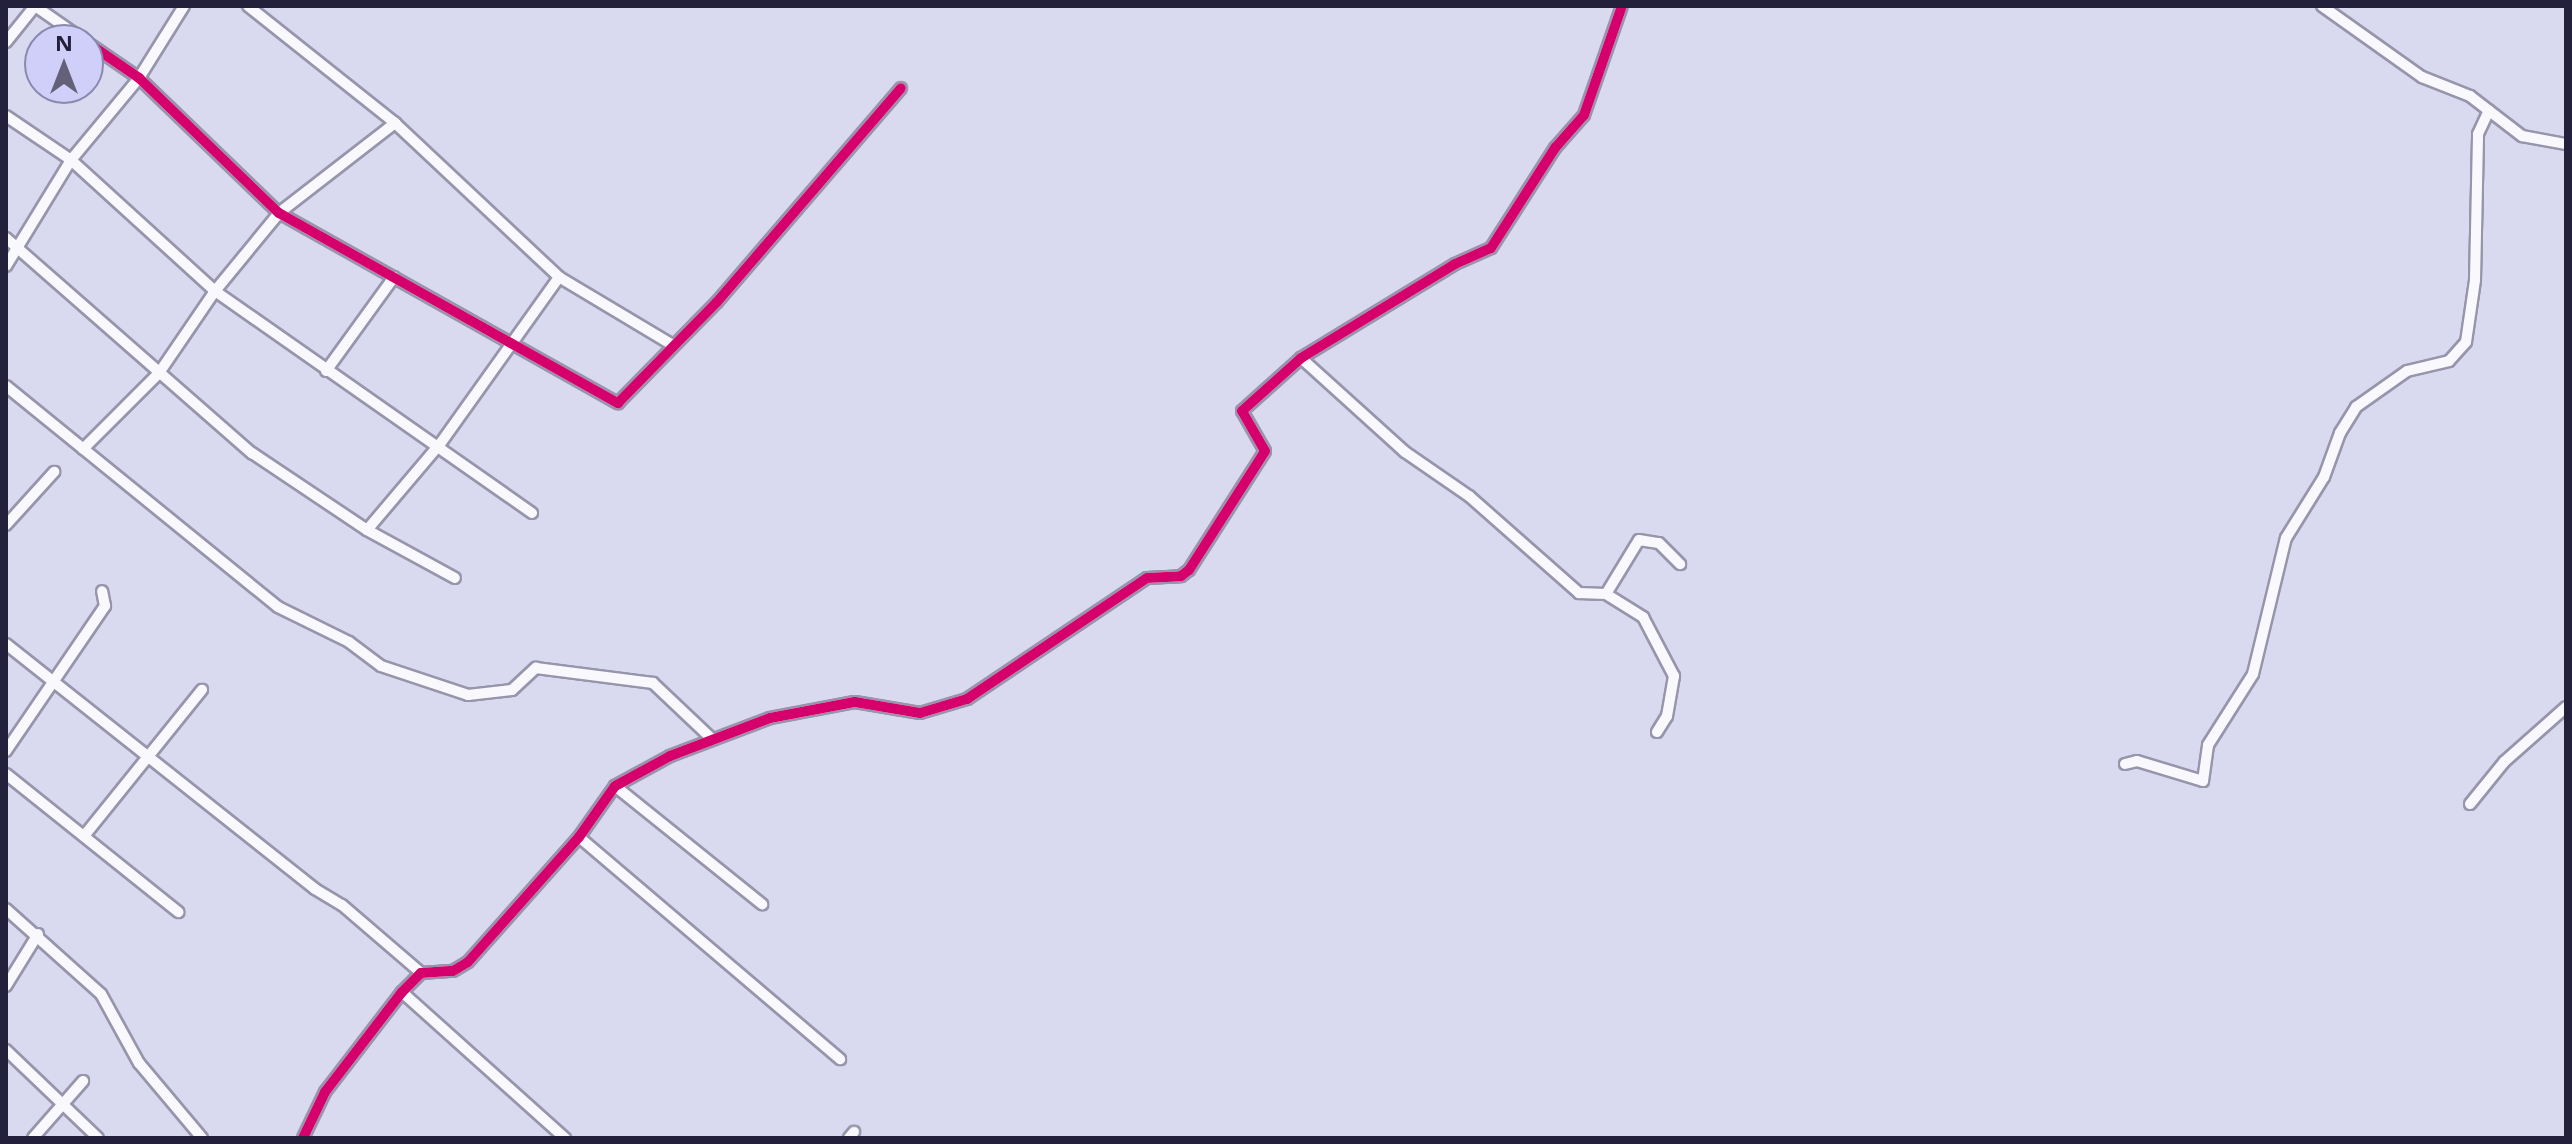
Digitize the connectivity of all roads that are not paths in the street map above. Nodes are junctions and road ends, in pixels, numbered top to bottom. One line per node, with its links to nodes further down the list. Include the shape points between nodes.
1 (35, 6): 6 (street); 7 (street)
2 (184, 6): 9 (street)
3 (248, 6): 13 (street)
4 (1622, 6): 25 (street, via 1584,115 1555,148 1491,248 1455,264)
5 (2322, 6): 11 (street, via 2422,77)
6 (61, 24)
7 (6, 42)
8 (104, 54): 9 (street)
9 (139, 78): 15 (street); 16 (street)
10 (901, 88): 24 (street, via 717,302)
11 (2489, 110): 14 (street, via 2522,136); 47 (street, via 2478,134 2475,280 2466,342 2449,361 2407,371 2356,407 2340,433 2324,477 2286,538 2253,674 2208,745 2203,781 2137,761)
12 (6, 116): 15 (street)
13 (395, 123): 16 (street); 21 (street)
14 (2566, 144)
15 (71, 160): 18 (street); 22 (street)
16 (279, 213): 20 (street); 22 (street)
17 (6, 238): 18 (street)
18 (20, 248): 19 (street); 27 (street)
19 (6, 266)
20 (394, 277): 23 (street); 26 (street)
21 (559, 277): 23 (street); 24 (street)
22 (215, 291): 26 (street); 27 (street)
23 (512, 340): 24 (street, via 618,403); 29 (street)
24 (671, 344)
25 (1301, 358): 38 (street, via 1405,452 1469,496 1579,593); 44 (street, via 1242,411 1265,451 1181,576 1147,578 967,699 920,713 855,702 770,718)
26 (326, 371): 29 (street)
27 (159, 373): 30 (street); 34 (street, via 252,453)
28 (6, 386): 30 (street)
29 (440, 444): 32 (street); 34 (street)
30 (83, 449): 44 (street, via 278,607 349,642 381,666 468,695 512,690 536,668 653,683)
31 (54, 472): 33 (street)
32 (532, 513)
33 (7, 522)
34 (367, 530): 36 (street)
35 (1680, 564): 38 (street, via 1659,543 1639,540)
36 (455, 578)
37 (102, 591): 40 (street, via 105,606)
38 (1606, 594): 43 (street, via 1643,617 1669,662 1674,676 1667,716)
39 (6, 644): 40 (street)
40 (55, 682): 45 (street); 46 (street)
41 (202, 690): 46 (street)
42 (2566, 707): 50 (street, via 2504,762)
43 (1657, 732)
44 (712, 739): 49 (street)
45 (6, 751)
46 (149, 757): 51 (street); 57 (street, via 342,905)
47 (2125, 764)
48 (6, 774): 51 (street)
49 (615, 786): 52 (street); 53 (street)
50 (2470, 804)
51 (84, 836): 55 (street)
52 (579, 837): 57 (street, via 468,962 453,971); 61 (street)
53 (762, 904)
54 (6, 909): 56 (street)
55 (178, 912)
56 (38, 934): 58 (street); 66 (street, via 101,994 139,1063)
57 (421, 973): 59 (street)
58 (6, 986)
59 (402, 992): 67 (street, via 325,1092); 68 (street)
60 (6, 1050): 63 (street)
61 (840, 1059)
62 (83, 1081): 63 (street)
63 (62, 1106): 64 (street); 65 (street)
64 (33, 1138)
65 (98, 1138)
66 (202, 1138)
67 (303, 1138)
68 (565, 1138)

